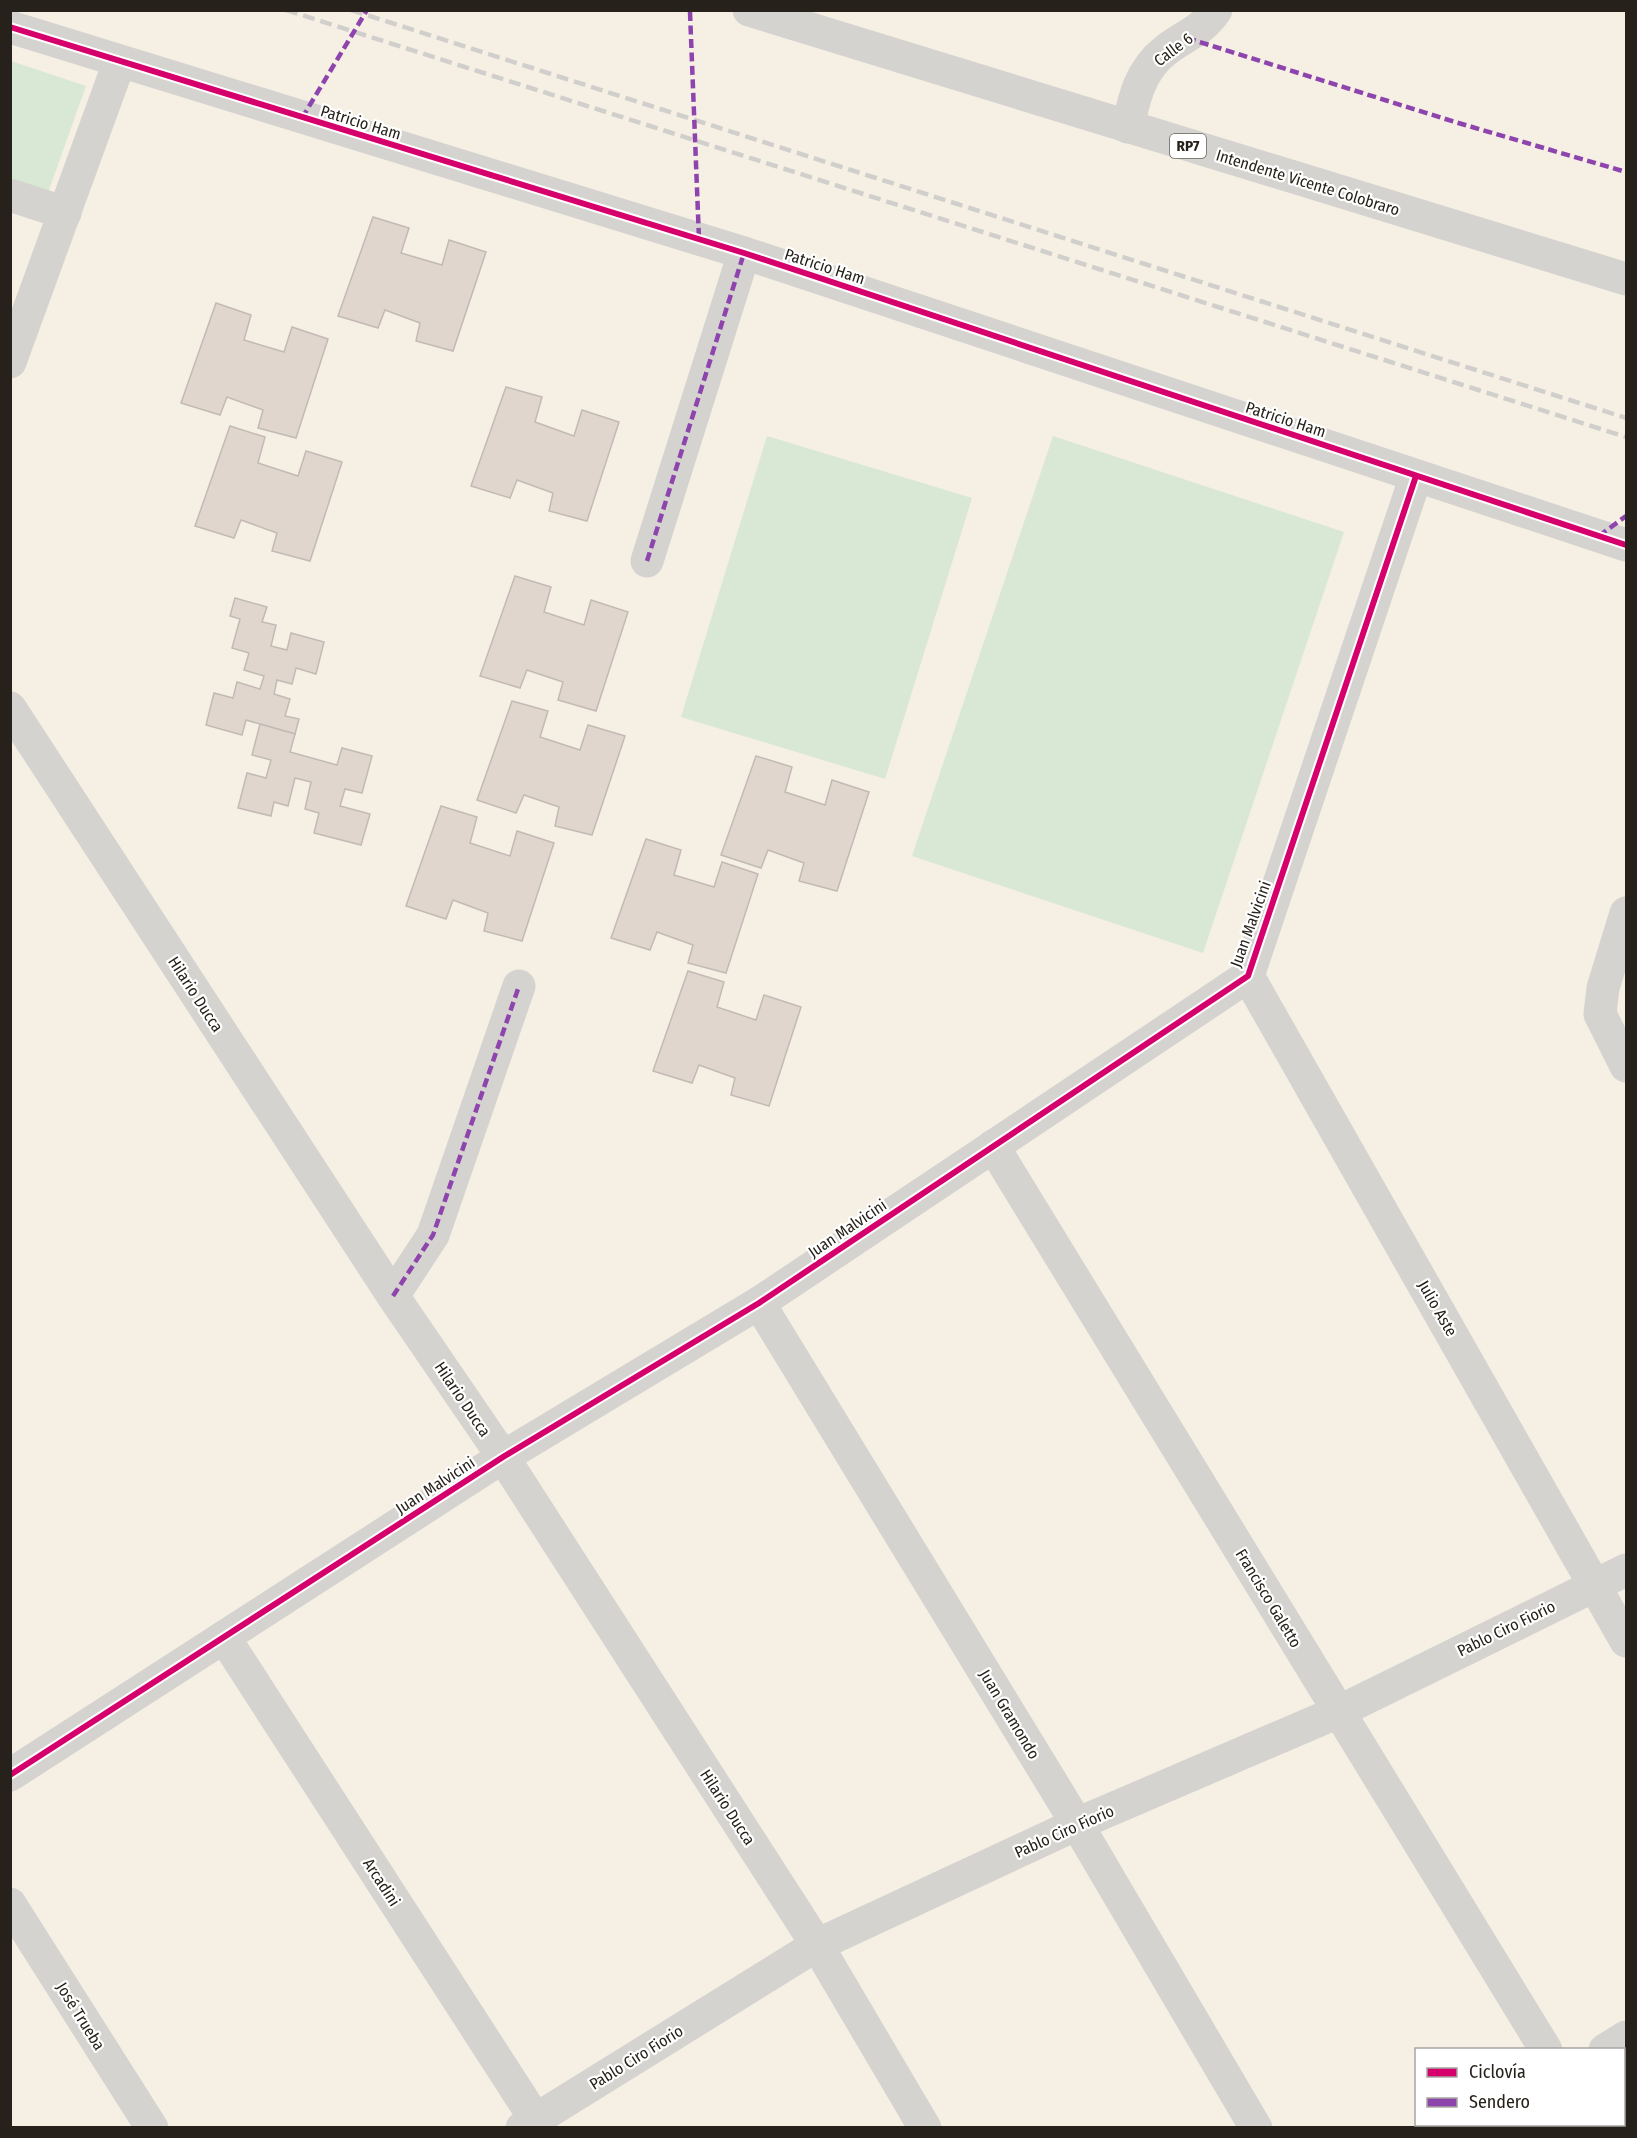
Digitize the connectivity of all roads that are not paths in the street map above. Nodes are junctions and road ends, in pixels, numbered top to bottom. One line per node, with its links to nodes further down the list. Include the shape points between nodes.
1 (749, 10): 5 (street, Intendente Vicente Colobraro / RP7)
2 (1216, 10): 5 (street, Calle 6, via 1203,28 1166,50 1150,67 1137,87)
3 (10, 27): 4 (street, Patricio Ham)
4 (119, 63): 7 (street); 8 (street, Patricio Ham)
5 (1128, 128): 9 (street, Intendente Vicente Colobraro / RP7)
6 (10, 195): 7 (street)
7 (65, 213): 10 (street)
8 (744, 253): 11 (street, Patricio Ham); 13 (street)
9 (1626, 279)
10 (10, 362)
11 (1416, 476): 12 (street, Patricio Ham); 16 (street, Juan Malvicini)
12 (1626, 545)
13 (647, 561)
14 (10, 708): 20 (street, Hilario Ducca)
15 (1626, 913): 18 (street, via 1603,988 1600,1014)
16 (1248, 976): 19 (street, Juan Malvicini); 24 (street, Julio Aste)
17 (519, 986): 20 (street, via 433,1235)
18 (1626, 1066)
19 (993, 1146): 21 (street, Juan Malvicini); 27 (street, Francisco Galetto)
20 (393, 1296): 22 (street, Hilario Ducca)
21 (759, 1303): 22 (street, Juan Malvicini); 29 (street, Juan Gramondo)
22 (503, 1457): 25 (street, Juan Malvicini); 31 (street, Hilario Ducca)
23 (1626, 1570): 24 (street, Pablo Ciro Fiorio)
24 (1595, 1584): 26 (street, Julio Aste); 27 (street, Pablo Ciro Fiorio)
25 (224, 1637): 28 (street, Juan Malvicini); 35 (street, Arcadini)
26 (1626, 1641)
27 (1338, 1712): 29 (street, Pablo Ciro Fiorio); 33 (street, Francisco Galetto)
28 (10, 1775)
29 (1077, 1824): 31 (street, Pablo Ciro Fiorio); 38 (street, Juan Gramondo)
30 (10, 1904): 36 (street, José Trueba)
31 (817, 1945): 35 (street, Pablo Ciro Fiorio); 37 (street, Hilario Ducca)
32 (1626, 2037): 34 (street)
33 (1545, 2048)
34 (1607, 2048)
35 (533, 2125)
36 (152, 2127)
37 (925, 2127)
38 (1256, 2127)

